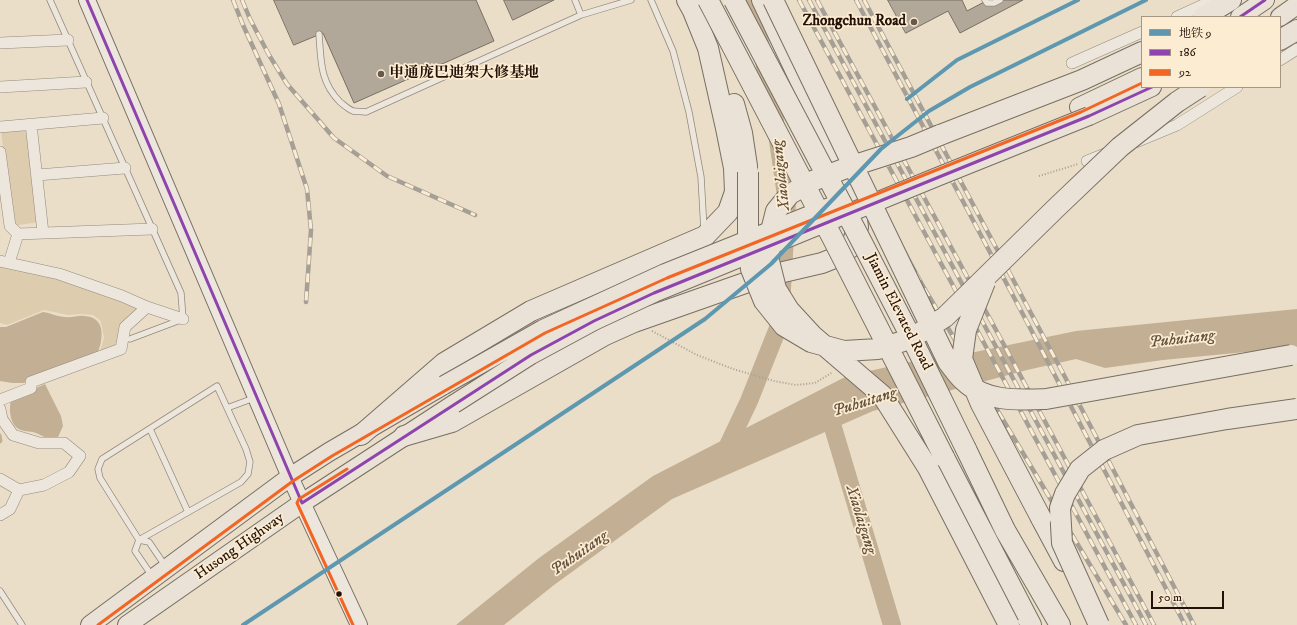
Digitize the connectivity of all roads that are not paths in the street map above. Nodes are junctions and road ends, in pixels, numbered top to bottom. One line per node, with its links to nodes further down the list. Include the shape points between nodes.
1 (50, 0): 27 (lane)
2 (87, 0): 58 (street)
3 (575, 0): 18 (lane)
4 (631, 0): 18 (lane)
5 (651, 0): 51 (lane, via 673,51 689,112 702,177)
6 (687, 0): 51 (highway, via 708,48 734,168 734,192 728,212)
7 (698, 0): 53 (highway, bridge, via 721,55 742,133 748,172 751,269 764,301 784,326 811,342 844,351 878,349 910,339 946,317)
8 (708, 0): 80 (highway, Jiamin Elevated Road, bridge)
9 (734, 0): 81 (highway, Jiamin Elevated Road, bridge, via 915,345 1005,530)
10 (762, 0): 65 (highway, via 847,179 855,204 858,227 851,247 838,257 819,264 762,277 634,322 605,335 452,422)
11 (773, 0): 57 (highway, bridge, via 948,362 964,381 983,395 1015,400 1046,399)
12 (985, 0): 13 (lane, via 994,3)
13 (1000, 0)
14 (1212, 0): 19 (street)
15 (1231, 0): 20 (highway)
16 (1265, 0): 21 (main road)
17 (1297, 5): 22 (main road)
18 (581, 15): 25 (lane, via 366,112 354,111 344,106 327,86 322,69)
19 (1179, 16)
20 (1205, 16)
21 (1241, 16)
22 (1281, 16)
23 (1297, 30): 26 (highway)
24 (1141, 32): 32 (street)
25 (319, 34)
26 (1281, 39)
27 (68, 40): 28 (street); 34 (lane)
28 (0, 43)
29 (1297, 49): 31 (street)
30 (1141, 52): 79 (highway, bridge, via 1082,80 911,147 816,180 790,194 776,211 770,235 769,261 776,289 789,310 812,336 882,395 928,468)
31 (1281, 59)
32 (1072, 63)
33 (1141, 77): 64 (main road, Husong Highway, bridge, via 1079,107 665,273 543,329)
34 (86, 82): 35 (street); 39 (lane)
35 (0, 87)
36 (1150, 88): 65 (main road, Husong Highway, bridge, via 1089,116 654,293 594,321 531,355)
37 (1198, 88): 53 (highway, bridge, via 1120,147)
38 (1235, 88): 43 (street, via 1177,125)
39 (103, 118): 40 (street); 44 (lane)
40 (31, 124): 41 (street); 45 (street)
41 (0, 127)
42 (0, 152): 46 (street)
43 (1087, 161)
44 (125, 168): 45 (street); 48 (lane)
45 (37, 175): 49 (street)
46 (2, 178): 47 (street)
47 (5, 225): 50 (street)
48 (152, 229): 49 (street); 55 (lane, via 181,293)
49 (43, 233): 50 (street)
50 (18, 234): 52 (street)
51 (705, 236): 64 (highway, via 530,311 444,363)
52 (4, 262): 54 (street, via 59,274)
53 (988, 276): 82 (highway, bridge, via 966,330 962,359 981,404)
54 (147, 307): 55 (street); 59 (street, via 125,326 121,349 31,382 31,388)
55 (183, 318): 56 (lane)
56 (130, 339)
57 (1294, 354)
58 (256, 398): 60 (lane); 66 (street)
59 (0, 400)
60 (227, 408): 63 (lane, via 217,386); 70 (lane, via 246,449 250,462 248,474 241,482)
61 (0, 409): 68 (street, via 2,418 13,435 39,443 64,443 80,456 69,472 44,485)
62 (1297, 409): 82 (highway, bridge, via 1138,435 1104,450 1080,468 1060,508 1062,543)
63 (150, 429): 70 (lane); 72 (lane, via 102,459 98,469 100,478)
64 (361, 435): 66 (main road, Husong Highway)
65 (404, 436): 69 (main road, Husong Highway)
66 (290, 477): 69 (street); 73 (main road, Husong Highway)
67 (0, 479): 68 (street)
68 (19, 490): 71 (street, via 10,509)
69 (302, 503): 77 (main road, Husong Highway); 78 (street)
70 (188, 512): 72 (lane)
71 (0, 515)
72 (139, 540): 73 (lane, via 149,542); 73 (lane, via 136,551)
73 (160, 573): 76 (main road, Husong Highway)
74 (0, 591): 75 (lane)
75 (22, 625)
76 (90, 625)
77 (126, 625)
78 (359, 625)
79 (1009, 625)
80 (1031, 625)
81 (1060, 625)
82 (1098, 625)

